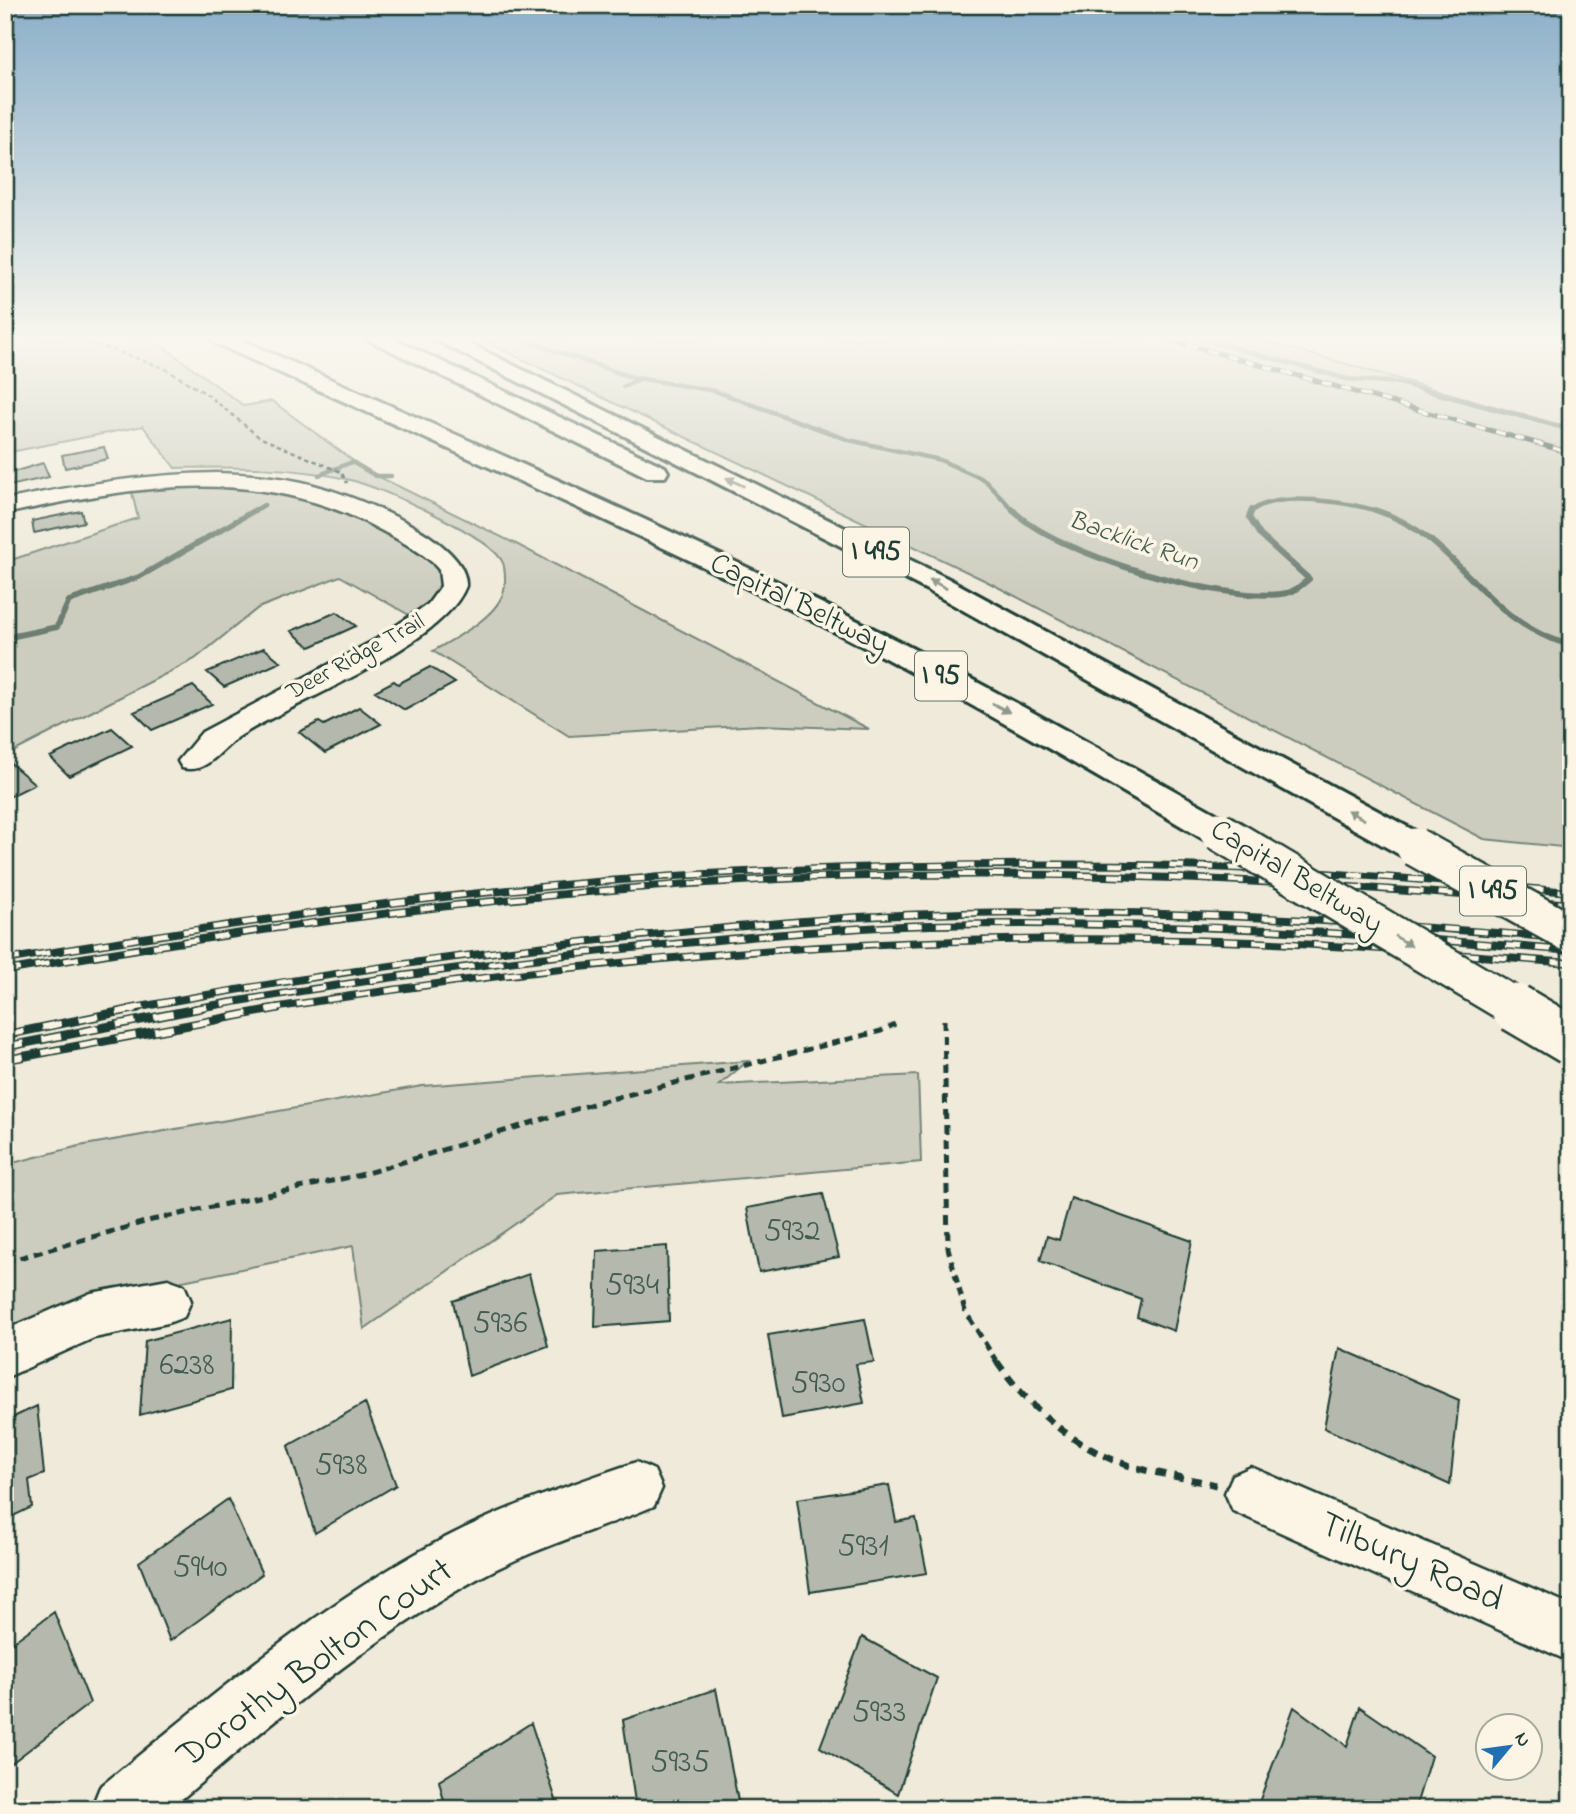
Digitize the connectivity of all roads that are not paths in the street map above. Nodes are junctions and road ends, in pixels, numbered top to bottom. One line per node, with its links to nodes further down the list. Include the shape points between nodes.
1 (410, 424): 8 (highway, Capital Beltway)
2 (442, 424): 8 (highway, I 95)
3 (543, 424): 4 (highway, via 680,484)
4 (554, 424)
5 (614, 424): 10 (highway, I 495, one-way to 5, via 937,584)
6 (721, 502): 10 (highway, I 95)
7 (5, 507): 9 (street, Deer Ridge Trail, via 95,488 187,480 278,486 364,512 448,562 454,572 451,594 435,613 234,726)
8 (656, 534): 13 (highway, Capital Beltway / I 95, one-way to 13, bridge, via 938,675 1218,831)
9 (192, 761)
10 (1298, 783): 11 (highway, I 95, one-way to 10)
11 (1415, 848): 12 (highway, I 495, bridge)
12 (1571, 934)
13 (1571, 1041)
14 (168, 1301): 15 (street, via 91,1316)
15 (5, 1354)
16 (636, 1488): 19 (street, Dorothy Bolton Court, via 541,1522 458,1560 354,1627 240,1711)
17 (1251, 1493): 18 (street, Tilbury Road)
18 (1571, 1634)
19 (122, 1809)

